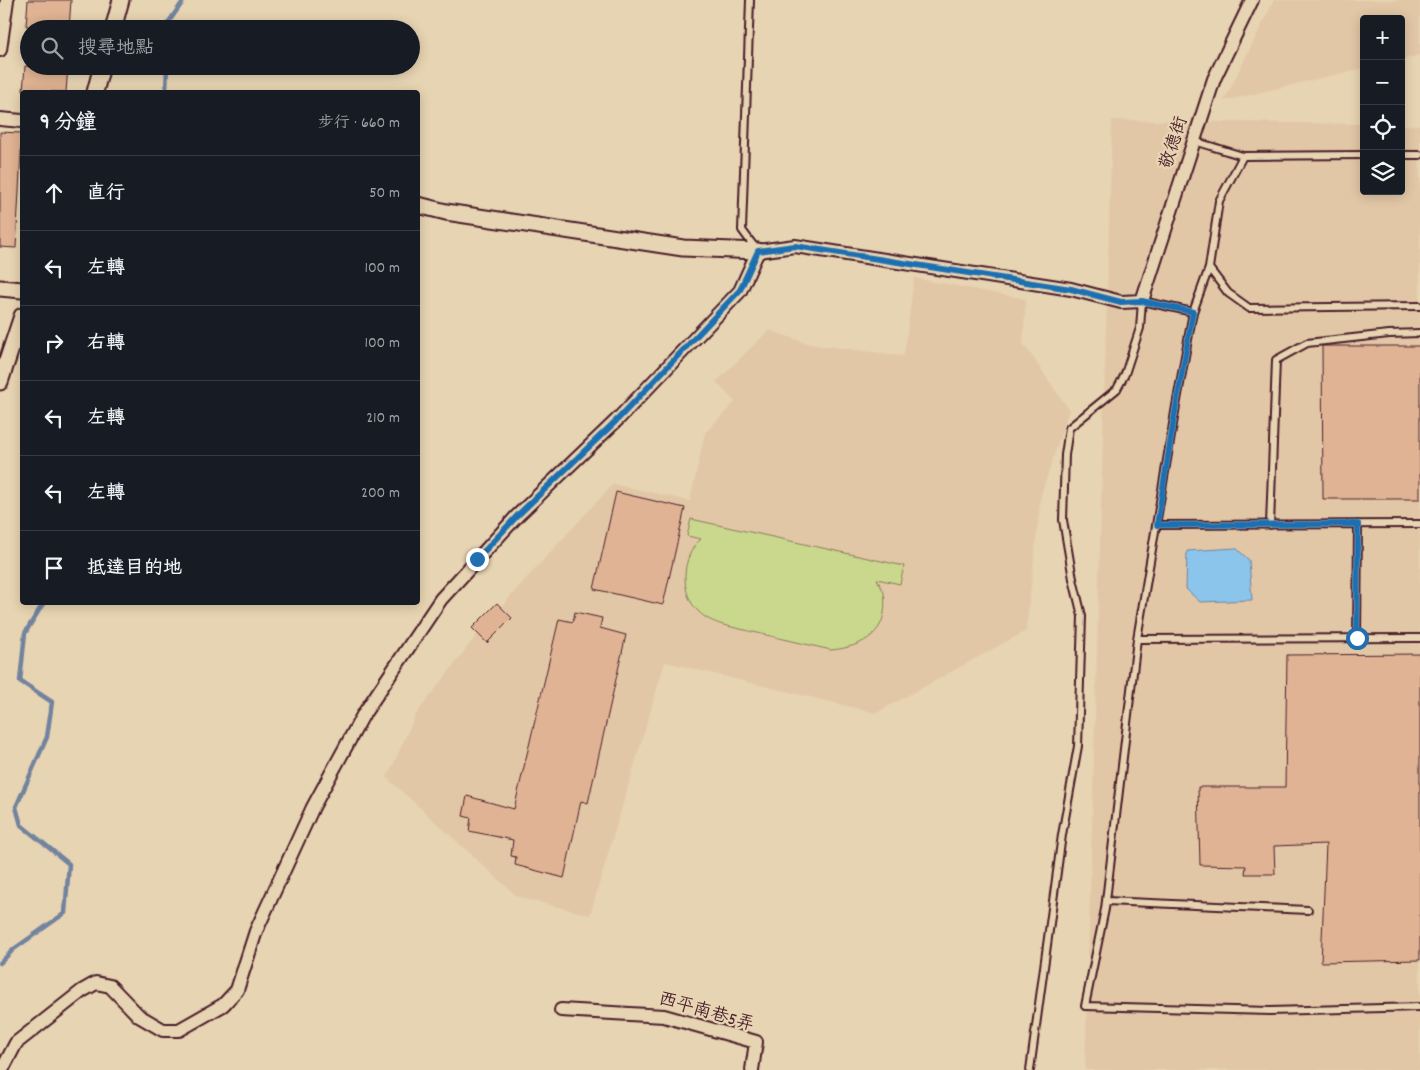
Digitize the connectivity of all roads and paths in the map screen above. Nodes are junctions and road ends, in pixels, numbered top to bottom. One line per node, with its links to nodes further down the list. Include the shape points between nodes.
1 (7, 0): 5 (street)
2 (121, 0): 6 (street)
3 (750, 0): 18 (lane, via 742,230)
4 (1252, 0): 12 (street, 敬德街, via 1214,79)
5 (2, 16): 7 (street)
6 (115, 20)
7 (0, 50)
8 (99, 75): 9 (street)
9 (95, 90)
10 (0, 119): 11 (street)
11 (20, 122)
12 (1194, 141): 14 (lane); 22 (street, 敬德街)
13 (1420, 155): 16 (lane)
14 (1243, 156): 15 (lane); 19 (lane, via 1219,201)
15 (1360, 156)
16 (1405, 156)
17 (420, 206): 18 (street, via 682,248)
18 (758, 251): 22 (street, via 795,246 1071,289 1121,302); 39 (street, via 740,290 618,419 518,515 441,599 363,715 313,807 256,930 237,990 223,1005 179,1030 164,1030 139,1016 110,986 96,983 16,1042)
19 (1209, 268): 23 (lane, via 1228,293 1249,308); 24 (lane)
20 (0, 288): 21 (street)
21 (20, 290)
22 (1142, 301): 24 (lane); 41 (lane, via 1140,328 1125,374 1117,389 1069,428 1065,455 1063,520 1082,616 1078,746 1062,835)
23 (1420, 306)
24 (1193, 312): 30 (lane)
25 (20, 322): 27 (street)
26 (1420, 333): 31 (lane, via 1308,343 1276,360)
27 (0, 382)
28 (1358, 524): 29 (lane); 31 (lane); 32 (lane)
29 (1420, 524)
30 (1157, 525): 31 (lane); 34 (lane)
31 (1270, 525)
32 (1357, 638): 33 (lane); 34 (lane)
33 (1420, 638)
34 (1137, 639): 35 (lane)
35 (1106, 901): 36 (lane); 37 (lane, via 1085,1006 1270,1011)
36 (1308, 910)
37 (1420, 1007)
38 (562, 1010): 40 (street, 西平南巷5弄, via 664,1016 756,1042)
39 (2, 1070)
40 (752, 1070)
41 (1030, 1070)

